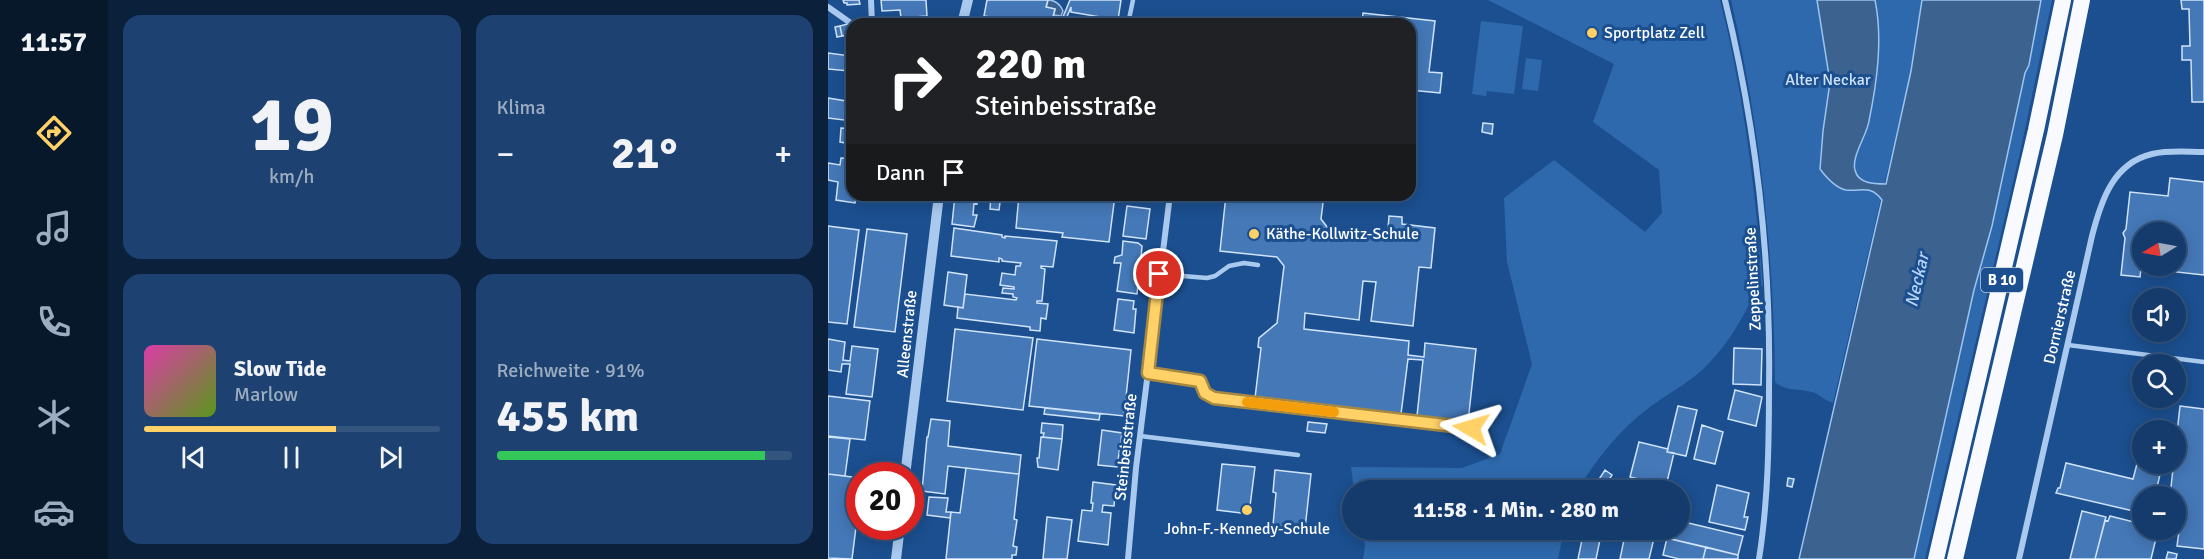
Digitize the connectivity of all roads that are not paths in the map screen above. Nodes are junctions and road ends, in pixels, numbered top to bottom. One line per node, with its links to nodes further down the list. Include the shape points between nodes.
1 (871, 0): 8 (street)
2 (968, 0): 9 (street)
3 (1132, 0): 10 (lane)
4 (1725, 0): 27 (street, Zeppelinstraße, via 1753,137 1770,322 1770,416)
5 (2062, 0): 28 (highway, B 10, via 2034,141)
6 (2082, 0): 29 (highway, B 10)
7 (828, 6): 11 (street)
8 (872, 18)
9 (964, 18)
10 (1129, 18)
11 (846, 20)
12 (2204, 152): 17 (street, Dornierstraße, via 2153,154 2133,163 2114,179 2098,214)
13 (938, 201): 23 (street, Alleenstraße)
14 (1169, 201): 16 (street, Steinbeisstraße)
15 (1258, 265): 16 (lane, via 1229,266 1207,278)
16 (1159, 274): 19 (street, Steinbeisstraße)
17 (2068, 345): 18 (lane); 30 (street, Dornierstraße)
18 (2204, 362)
19 (1148, 373): 20 (lane, via 1200,381 1205,393 1214,398); 21 (street, Steinbeisstraße)
20 (1471, 428)
21 (1140, 436): 22 (lane); 26 (street, Steinbeisstraße)
22 (1298, 455)
23 (907, 462)
24 (898, 540): 25 (street)
25 (896, 559)
26 (1128, 559)
27 (1759, 559)
28 (1936, 559)
29 (1955, 559)
30 (2019, 559)

